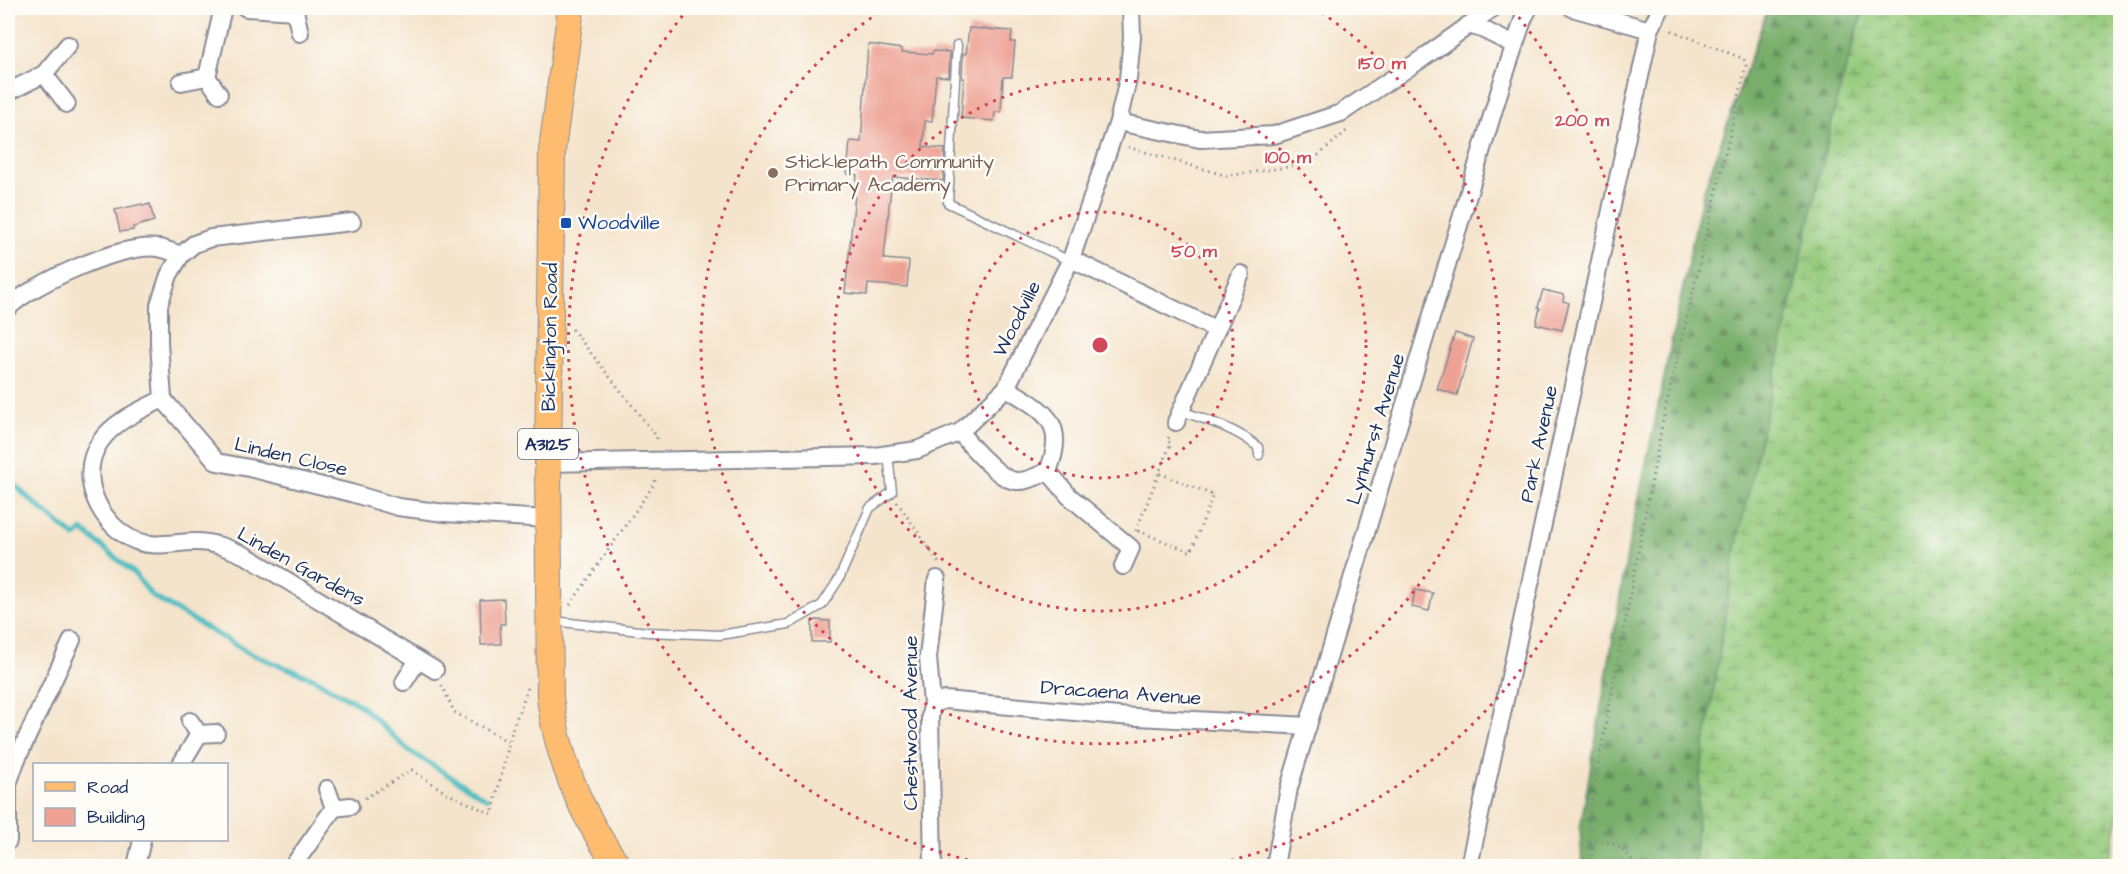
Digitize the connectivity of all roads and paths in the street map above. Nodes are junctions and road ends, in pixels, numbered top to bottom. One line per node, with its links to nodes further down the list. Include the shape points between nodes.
1 (222, 8): 17 (street)
2 (246, 8): 9 (street)
3 (572, 8): 35 (main road, Bickington Road / A3125, via 552,150)
4 (1131, 8): 22 (street, Woodville, via 1128,79)
5 (1493, 8): 10 (street)
6 (1530, 8): 15 (street, Lynhurst Avenue)
7 (1572, 8): 11 (street)
8 (1661, 8): 11 (street, Park Avenue)
9 (296, 10): 12 (street)
10 (1467, 25): 15 (street); 22 (street, via 1341,113 1274,135 1200,139)
11 (1652, 27): 59 (path, via 1744,59 1746,66 1665,411 1589,813); 65 (street, Park Avenue)
12 (300, 33)
13 (68, 45): 16 (street)
14 (957, 45): 25 (lane, via 948,203)
15 (1514, 45): 51 (street, Lynhurst Avenue)
16 (44, 74): 19 (street); 21 (street)
17 (207, 77): 18 (street); 20 (street)
18 (181, 82)
19 (8, 92)
20 (219, 94)
21 (67, 104)
22 (1118, 122): 25 (street, Woodville)
23 (352, 222): 24 (street, via 211,238 194,244)
24 (181, 255): 27 (street, via 159,248 133,249 90,262 51,280); 30 (street, via 159,305)
25 (1071, 260): 28 (street); 29 (street, Woodville)
26 (1241, 274): 28 (street)
27 (8, 308)
28 (1215, 329): 31 (street)
29 (1006, 388): 32 (street, Woodville); 36 (street, via 1030,402 1049,420 1057,437)
30 (163, 399): 39 (street, Linden Close, via 217,462 398,507); 46 (street, Linden Gardens, via 113,428 99,443 91,462 90,485 111,524 138,542 197,542 225,547 248,557)
31 (1178, 416): 34 (lane, via 1213,422 1250,440 1258,447); 37 (path)
32 (960, 432): 33 (street, Woodville, via 917,450); 36 (street, via 1002,477 1018,482)
33 (888, 454): 35 (street, Woodville); 38 (lane)
34 (1259, 455)
35 (548, 462): 39 (main road, Bickington Road / A3125)
36 (1048, 471): 41 (street, via 1069,496)
37 (1159, 473): 40 (path); 40 (path, via 1213,495 1191,552)
38 (892, 492): 43 (path, via 943,568); 44 (lane, via 870,508 839,579 822,605 789,624 720,635 648,632)
39 (548, 519): 44 (main road, Bickington Road / A3125)
40 (1136, 530): 41 (path)
41 (1127, 545): 42 (street, via 1131,548)
42 (1123, 566)
43 (937, 579): 50 (street, Chestwood Avenue, via 928,657)
44 (549, 620): 48 (main road, Bickington Road / A3125)
45 (72, 640): 57 (street, via 8,784)
46 (418, 660): 47 (street, Linden Gardens); 49 (street)
47 (435, 670): 53 (path, via 454,712)
48 (550, 681): 53 (path, via 530,683); 62 (main road, Bickington Road / A3125, via 554,729 566,770 600,842)
49 (404, 682)
50 (932, 704): 51 (street, Dracaena Avenue, via 945,700 1119,716); 63 (street, Chestwood Avenue)
51 (1308, 726): 64 (street, Lynhurst Avenue, via 1289,788)
52 (202, 729): 54 (street)
53 (508, 742): 56 (path, via 492,814 448,794 412,770)
54 (182, 763)
55 (327, 789): 56 (street)
56 (342, 807): 61 (street)
57 (8, 841)
58 (142, 841): 60 (street)
59 (1591, 842): 66 (path); 67 (path, via 1610,842 1626,852)
60 (136, 867)
61 (293, 867)
62 (618, 867)
63 (933, 867)
64 (1275, 867)
65 (1469, 867)
66 (1593, 867)
67 (1634, 867)

